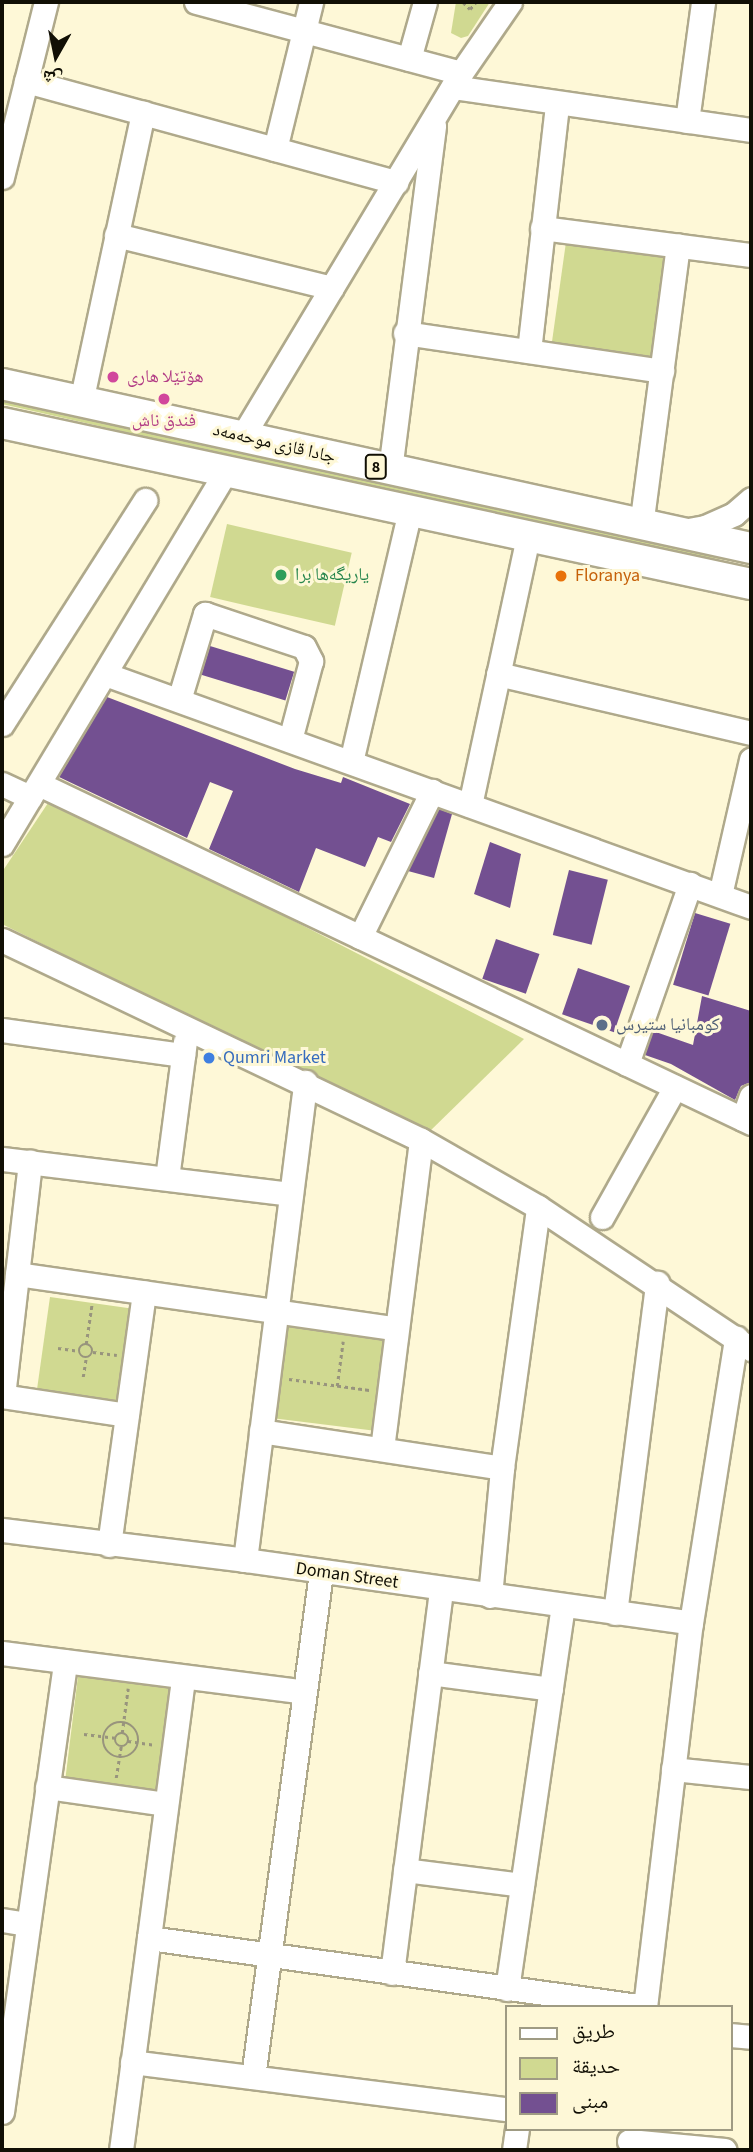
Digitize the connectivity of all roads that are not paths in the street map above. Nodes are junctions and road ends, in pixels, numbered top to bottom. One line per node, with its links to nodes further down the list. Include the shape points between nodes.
1 (46, 2): 10 (street)
2 (196, 2): 7 (street)
3 (311, 2): 7 (street)
4 (425, 2): 8 (street)
5 (510, 2): 9 (street)
6 (703, 2): 15 (street)
7 (305, 31): 8 (street); 17 (street)
8 (409, 59): 9 (street)
9 (457, 80): 11 (street); 14 (street)
10 (26, 81): 12 (street); 13 (street)
11 (557, 104): 15 (street); 20 (street)
12 (10, 107): 18 (street)
13 (143, 113): 17 (street); 21 (street)
14 (436, 115): 19 (street); 25 (street)
15 (687, 121): 16 (street)
16 (751, 130)
17 (275, 149): 19 (street)
18 (2, 177)
19 (396, 182): 24 (street)
20 (542, 228): 22 (street); 26 (street)
21 (116, 235): 24 (street); 29 (street)
22 (678, 246): 23 (street); 27 (street)
23 (751, 255)
24 (332, 288): 31 (street)
25 (405, 333): 26 (street); 33 (street)
26 (529, 351): 27 (street)
27 (662, 370): 37 (street)
28 (2, 384): 29 (main road, جادا قازی موحەمەد / 8)
29 (81, 402): 31 (main road, جادا قازی موحەمەد / 8)
30 (2, 423): 32 (main road, جادا قازی موحەمەد / 8)
31 (242, 437): 33 (main road, جادا قازی موحەمەد / 8)
32 (227, 469): 36 (main road, جادا قازی موحەمەد / 8); 42 (street)
33 (390, 470): 37 (main road, جادا قازی موحەمەد / 8)
34 (751, 499): 38 (street, via 734,514 705,527)
35 (145, 500): 45 (street)
36 (410, 510): 39 (main road, جادا قازی موحەمەد / 8); 49 (street)
37 (641, 526): 38 (main road, جادا قازی موحەمەد / 8)
38 (674, 533): 40 (main road, جادا قازی موحەمەد / 8)
39 (528, 537): 41 (main road, جادا قازی موحەمەد / 8); 43 (street)
40 (751, 548)
41 (751, 584)
42 (105, 674): 44 (street); 51 (street)
43 (498, 674): 46 (street); 53 (street)
44 (179, 700): 47 (street); 47 (street, via 205,614 304,646 312,661)
45 (2, 723)
46 (751, 733)
47 (290, 740): 49 (street)
48 (751, 760): 56 (street)
49 (351, 762): 52 (street)
50 (2, 784): 51 (street)
51 (35, 790): 54 (street); 58 (street)
52 (432, 791): 53 (street); 58 (street)
53 (470, 805): 55 (street)
54 (2, 844)
55 (690, 884): 56 (street); 63 (street)
56 (720, 895): 57 (street)
57 (751, 906)
58 (360, 937): 63 (street)
59 (2, 940): 60 (street)
60 (187, 1027): 62 (street); 64 (street)
61 (2, 1030): 62 (street)
62 (183, 1055): 71 (street)
63 (627, 1064): 65 (street)
64 (305, 1082): 68 (street); 72 (street)
65 (675, 1087): 67 (street); 74 (street)
66 (751, 1096): 67 (street)
67 (747, 1121)
68 (421, 1140): 73 (street); 79 (street)
69 (2, 1159): 70 (street)
70 (30, 1162): 71 (street); 75 (street)
71 (167, 1178): 72 (street)
72 (291, 1194): 78 (street)
73 (538, 1207): 76 (street); 85 (street)
74 (603, 1217)
75 (17, 1274): 77 (street); 81 (street)
76 (657, 1283): 80 (street); 93 (street)
77 (144, 1292): 78 (street); 82 (street)
78 (276, 1310): 79 (street); 83 (street)
79 (394, 1328): 84 (street)
80 (743, 1343): 94 (street)
81 (2, 1396): 82 (street)
82 (127, 1415): 87 (street)
83 (261, 1431): 84 (street); 88 (street)
84 (382, 1450): 85 (street)
85 (502, 1468): 91 (street)
86 (2, 1531): 87 (street, Doman Street)
87 (108, 1545): 88 (street, Doman Street)
88 (245, 1560): 89 (street, Doman Street)
89 (321, 1573): 90 (street, Doman Street); 100 (street)
90 (441, 1590): 91 (street, Doman Street); 97 (street)
91 (490, 1596): 92 (street, Doman Street)
92 (563, 1606): 93 (street, Doman Street); 99 (street)
93 (615, 1613): 94 (street, Doman Street)
94 (691, 1623): 101 (street)
95 (2, 1653): 96 (street)
96 (65, 1661): 98 (street); 103 (street)
97 (430, 1673): 99 (street); 105 (street)
98 (183, 1676): 100 (street); 104 (street)
99 (551, 1689): 106 (street)
100 (305, 1692): 110 (street)
101 (673, 1769): 102 (street); 114 (street)
102 (751, 1777)
103 (47, 1787): 104 (street); 108 (street)
104 (166, 1804): 109 (street)
105 (405, 1870): 106 (street); 111 (street)
106 (522, 1885): 112 (street)
107 (2, 1920): 108 (street)
108 (28, 1924): 117 (street)
109 (149, 1938): 110 (street); 118 (street)
110 (269, 1958): 111 (street); 119 (street)
111 (392, 1973): 112 (street)
112 (507, 1989): 113 (street)
113 (630, 2005)
114 (645, 2005)
115 (732, 2035): 116 (street)
116 (751, 2037)
117 (7, 2040): 121 (street)
118 (132, 2063): 119 (street); 124 (street)
119 (253, 2077): 120 (street)
120 (504, 2109)
121 (2, 2112)
122 (517, 2131): 125 (street)
123 (629, 2140): 126 (street)
124 (121, 2150)
125 (514, 2150)
126 (725, 2150)

